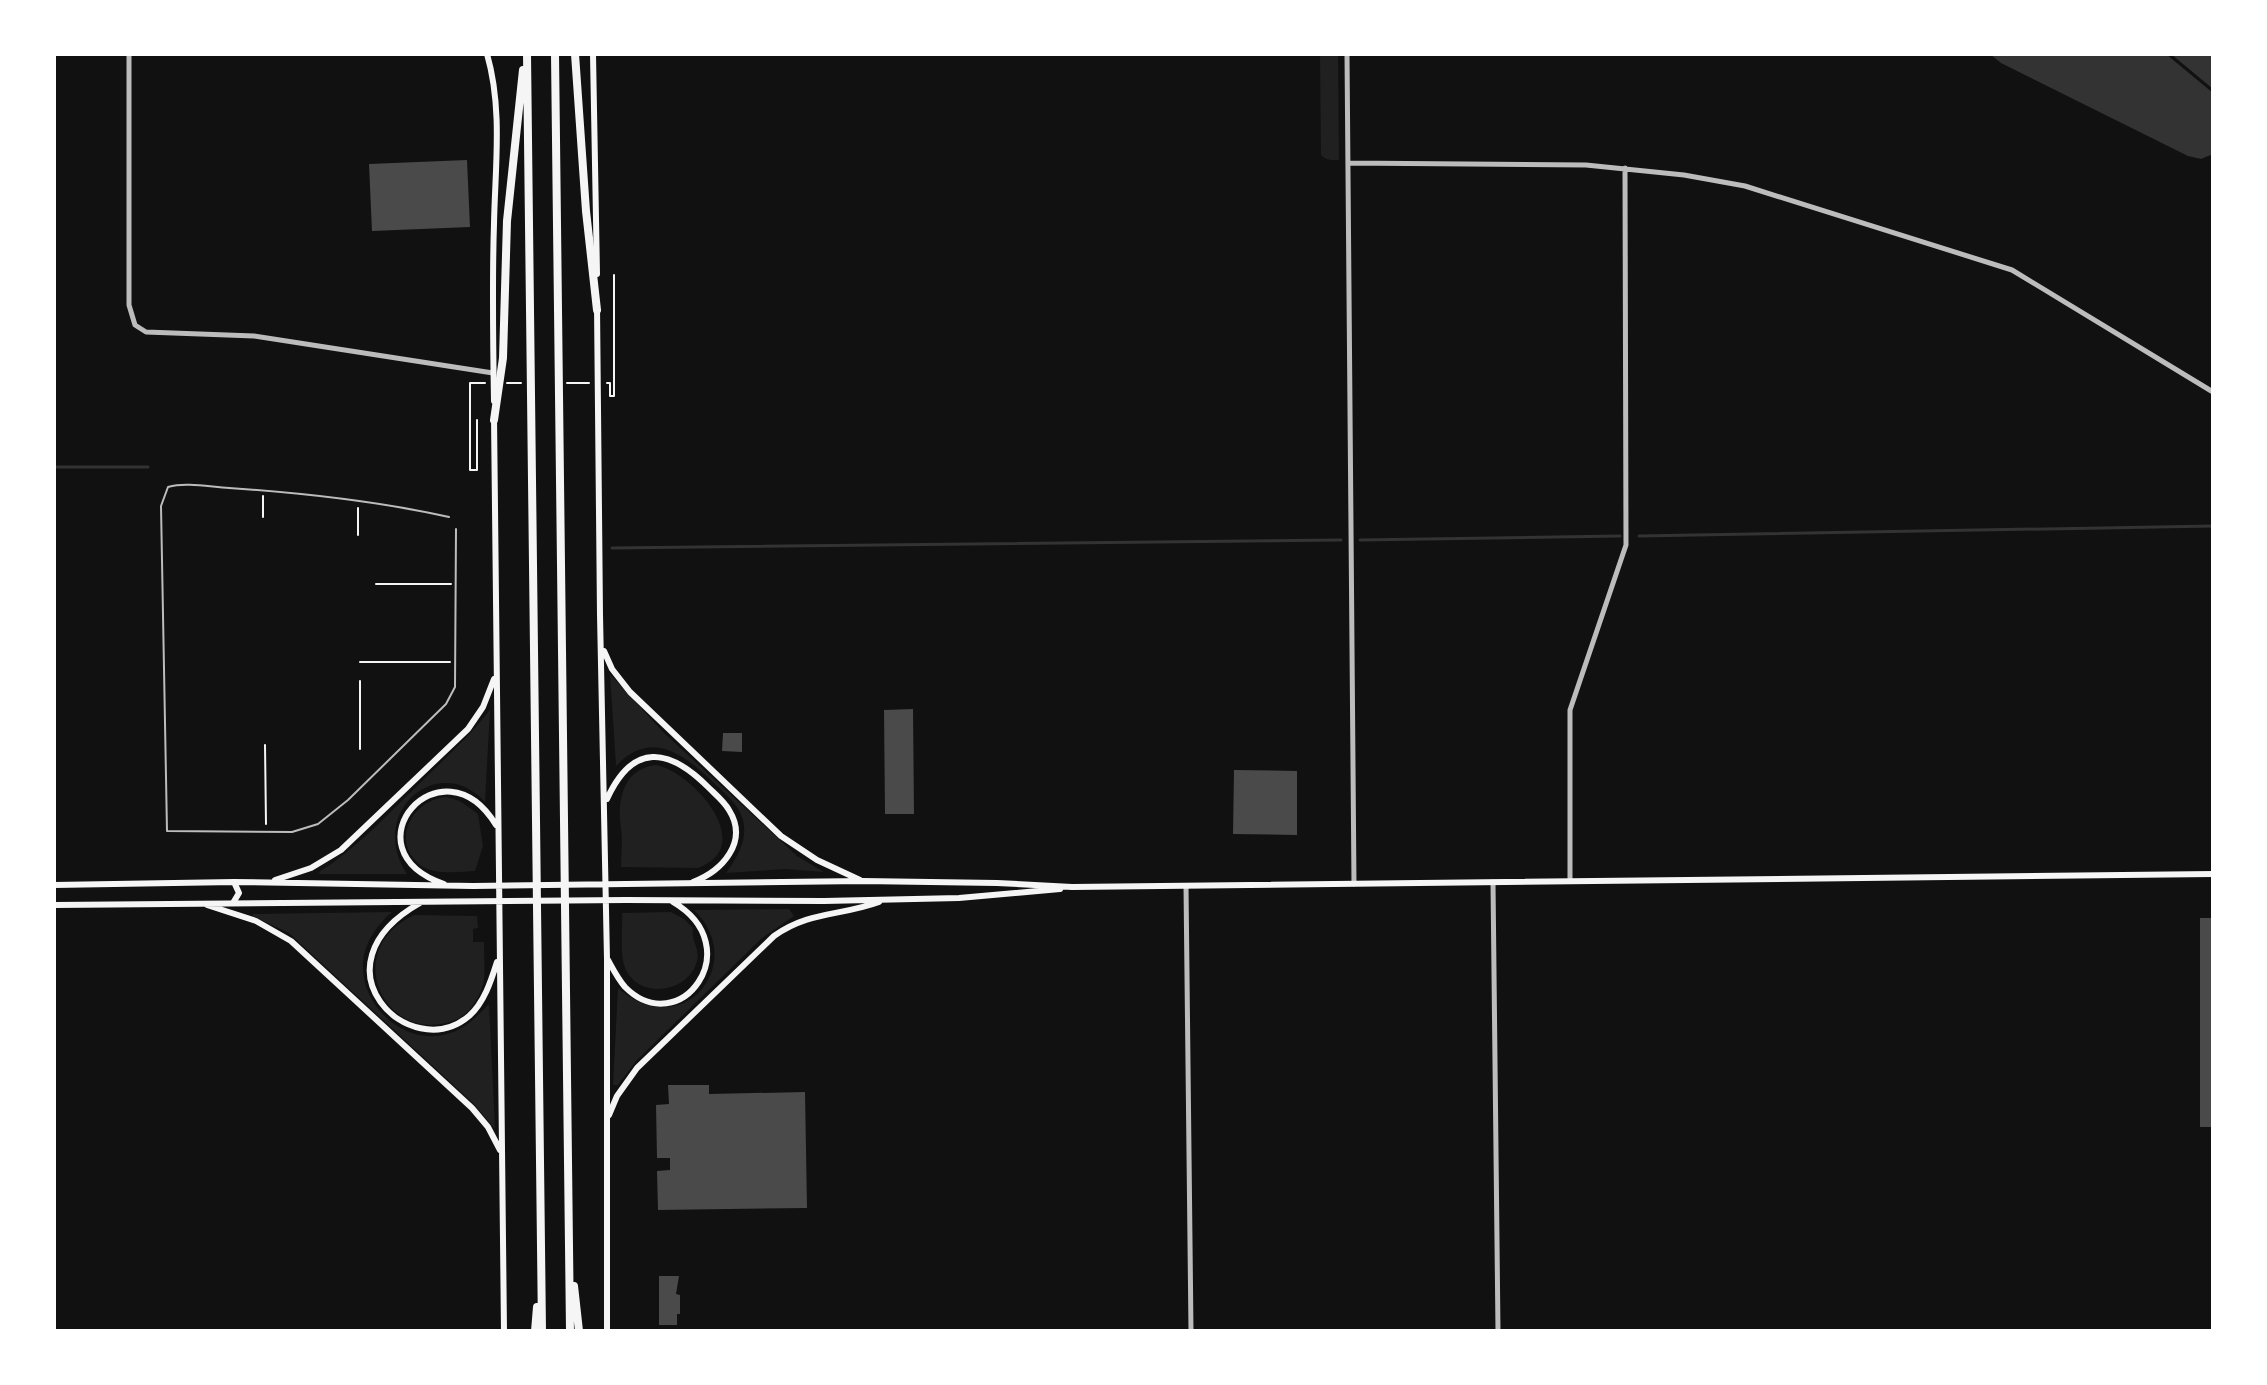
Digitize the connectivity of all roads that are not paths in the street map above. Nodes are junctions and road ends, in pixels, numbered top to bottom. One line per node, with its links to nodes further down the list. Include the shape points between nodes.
1 (129, 54): 11 (street, via 129,294 135,325 153,333 284,339)
2 (487, 54): 11 (main road, via 496,117)
3 (526, 54): 13 (highway, via 508,206 503,358); 43 (highway)
4 (555, 54): 42 (highway)
5 (575, 54): 10 (highway)
6 (593, 54): 10 (main road)
7 (1347, 54): 8 (street)
8 (1348, 163): 9 (street); 27 (street)
9 (1625, 168): 12 (street, via 1745,186 2001,265); 22 (street, via 1626,545 1570,710)
10 (597, 310): 16 (main road)
11 (493, 373): 13 (main road)
12 (2213, 392)
13 (494, 420): 17 (main road)
14 (449, 517): 15 (lane, via 358,500 263,491 173,486 165,491 161,506 167,831 311,828 348,800 451,699)
15 (456, 529)
16 (601, 641): 18 (main road); 21 (main road, via 624,686 781,836)
17 (496, 673): 19 (main road); 24 (main road, via 468,729 350,843 321,863)
18 (605, 802): 26 (main road, via 629,766 655,756 682,764 723,802 734,820 733,848 720,867); 39 (main road)
19 (497, 827): 29 (main road, via 479,804 457,792 432,793 410,808 401,828 404,856 418,872); 38 (main road)
20 (2213, 874): 22 (main road)
21 (863, 881): 26 (main road); 31 (main road)
22 (1570, 881): 25 (main road)
23 (234, 882): 24 (main road); 28 (main road); 35 (main road, via 239,893)
24 (268, 882): 29 (main road)
25 (1493, 882): 27 (main road); 51 (street)
26 (689, 884): 29 (main road)
27 (1354, 884): 30 (main road)
28 (54, 885)
29 (451, 886)
30 (1186, 886): 31 (main road); 50 (street)
31 (1072, 887): 33 (main road)
32 (670, 900): 33 (main road); 36 (main road); 39 (main road, via 690,915 707,943 706,969 695,989 673,1001 644,999 624,986)
33 (884, 900): 40 (main road, via 809,917 774,936 637,1068)
34 (202, 903): 35 (main road); 37 (main road); 41 (main road, via 256,921 301,950 472,1108)
35 (233, 903): 36 (main road)
36 (420, 903): 38 (main road, via 388,926 372,953 375,994 399,1019 430,1029 462,1021 485,994)
37 (54, 905)
38 (499, 951): 41 (main road)
39 (607, 959): 40 (main road)
40 (608, 1118): 49 (main road)
41 (502, 1153): 44 (main road)
42 (569, 1242): 47 (highway); 48 (highway)
43 (541, 1267): 45 (highway); 46 (highway)
44 (504, 1331)
45 (535, 1331)
46 (542, 1331)
47 (570, 1331)
48 (579, 1331)
49 (607, 1331)
50 (1191, 1331)
51 (1498, 1331)

